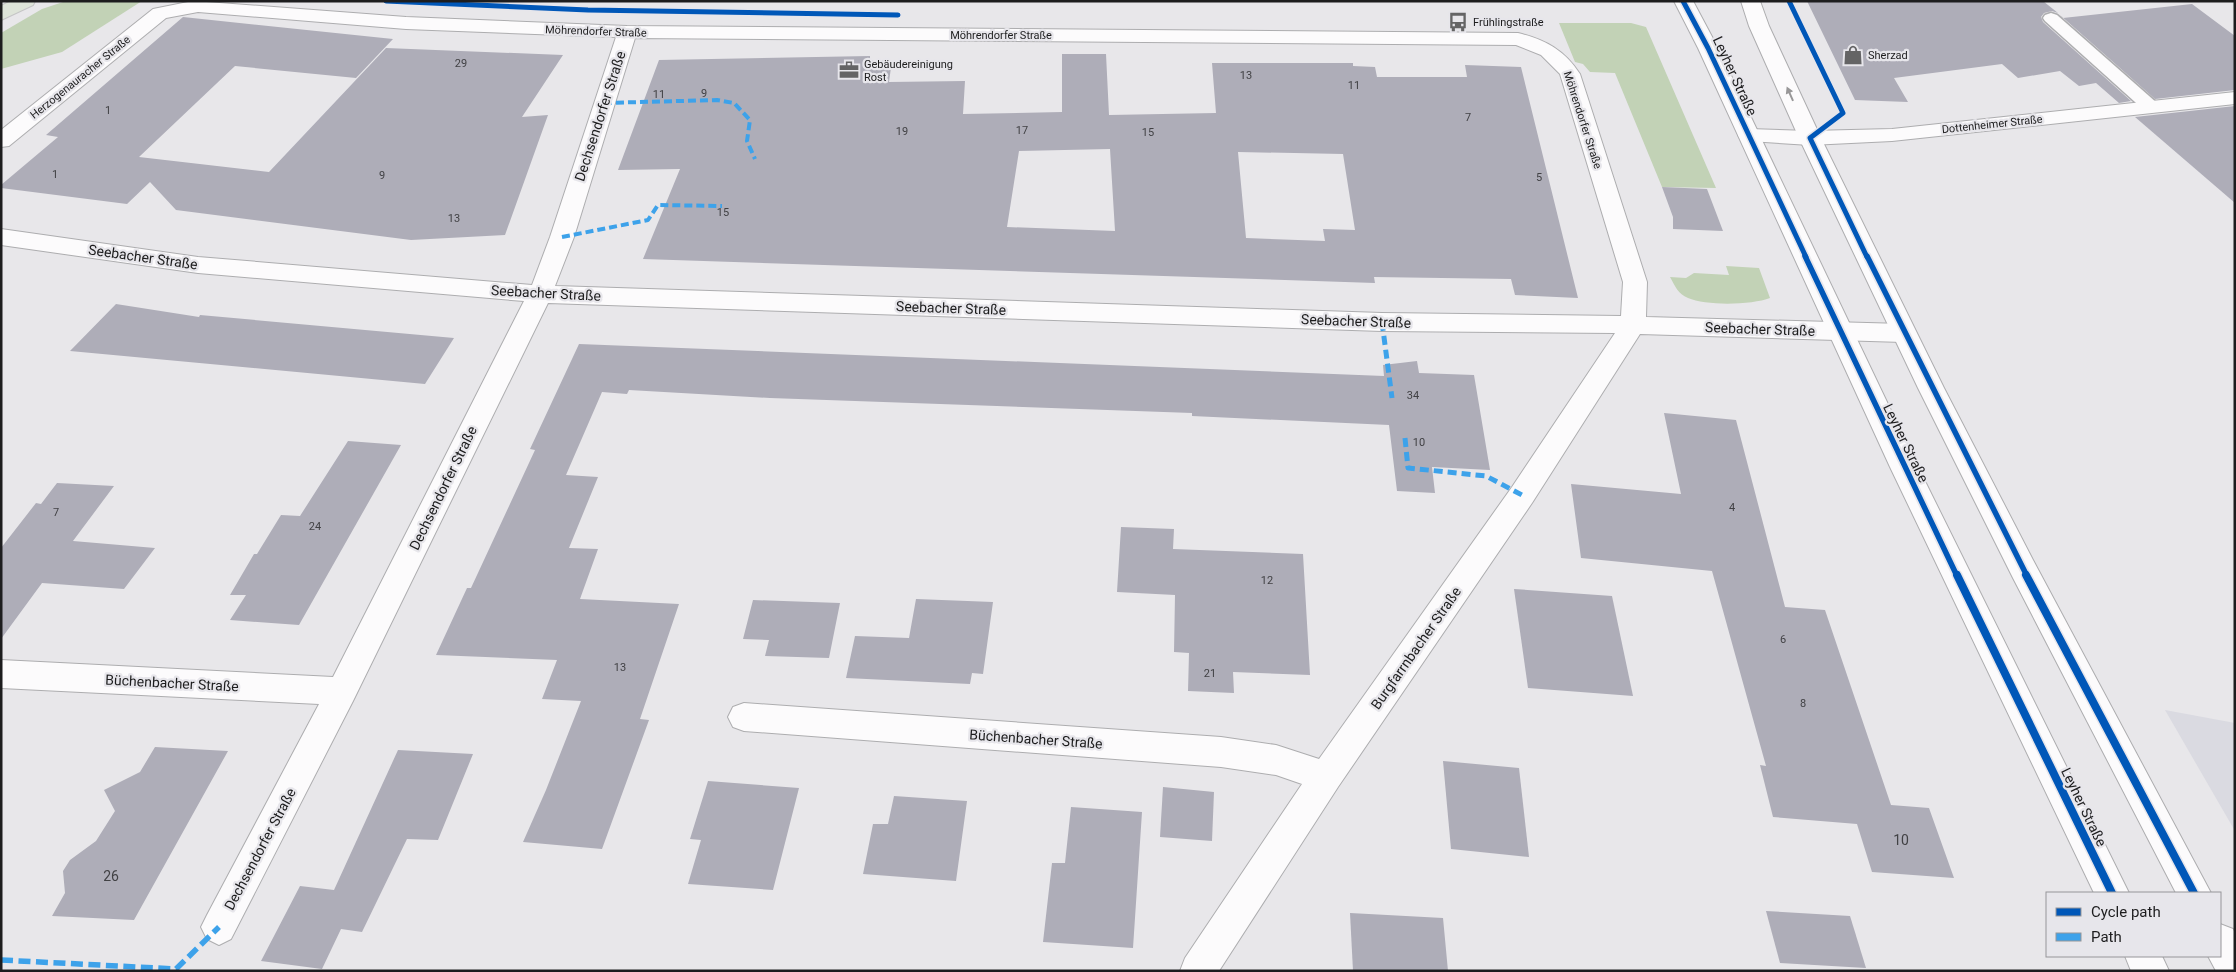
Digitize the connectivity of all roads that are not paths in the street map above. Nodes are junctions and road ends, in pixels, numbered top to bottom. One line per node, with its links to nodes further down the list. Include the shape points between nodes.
1 (26, 1): 5 (highway)
2 (1683, 1): 10 (street, Leyher Straße)
3 (1750, 1): 11 (street, one-way to 3, via 1758,26)
4 (160, 13): 7 (street, Möhrendorfer Straße, via 198,6 406,23); 12 (street, Herzogenauracher Straße)
5 (1, 14)
6 (2051, 18): 9 (lane)
7 (627, 32): 14 (street, Dechsendorfer Straße, via 562,237); 15 (street, Möhrendorfer Straße, via 1525,41 1559,58 1570,74 1634,282)
8 (2235, 98): 9 (street, Dottenheimer Straße)
9 (2151, 107): 11 (street, Dottenheimer Straße, via 1892,135)
10 (1749, 135): 11 (street, Dottenheimer Straße); 16 (street, Leyher Straße)
11 (1810, 138): 17 (street)
12 (1, 141)
13 (1, 237): 14 (street, Seebacher Straße, via 198,264)
14 (540, 294): 15 (street, Seebacher Straße, via 1382,322); 19 (street, Dechsendorfer Straße)
15 (1633, 325): 16 (street, Seebacher Straße); 21 (street, Burgfarrnbacher Straße, via 1522,495)
16 (1839, 331): 17 (street, Seebacher Straße); 22 (street, Leyher Straße)
17 (1903, 333): 23 (street, via 2032,587)
18 (1, 674): 19 (street, Büchenbacher Straße)
19 (342, 691): 24 (street, Dechsendorfer Straße)
20 (744, 718): 21 (street, Büchenbacher Straße, via 1221,752 1276,760)
21 (1326, 776): 28 (street, Burgfarrnbacher Straße)
22 (2112, 892)
23 (2193, 892)
24 (219, 927)
25 (2221, 944): 27 (street)
26 (2143, 957): 29 (street)
27 (2235, 970)
28 (1198, 971)
29 (2150, 971)

